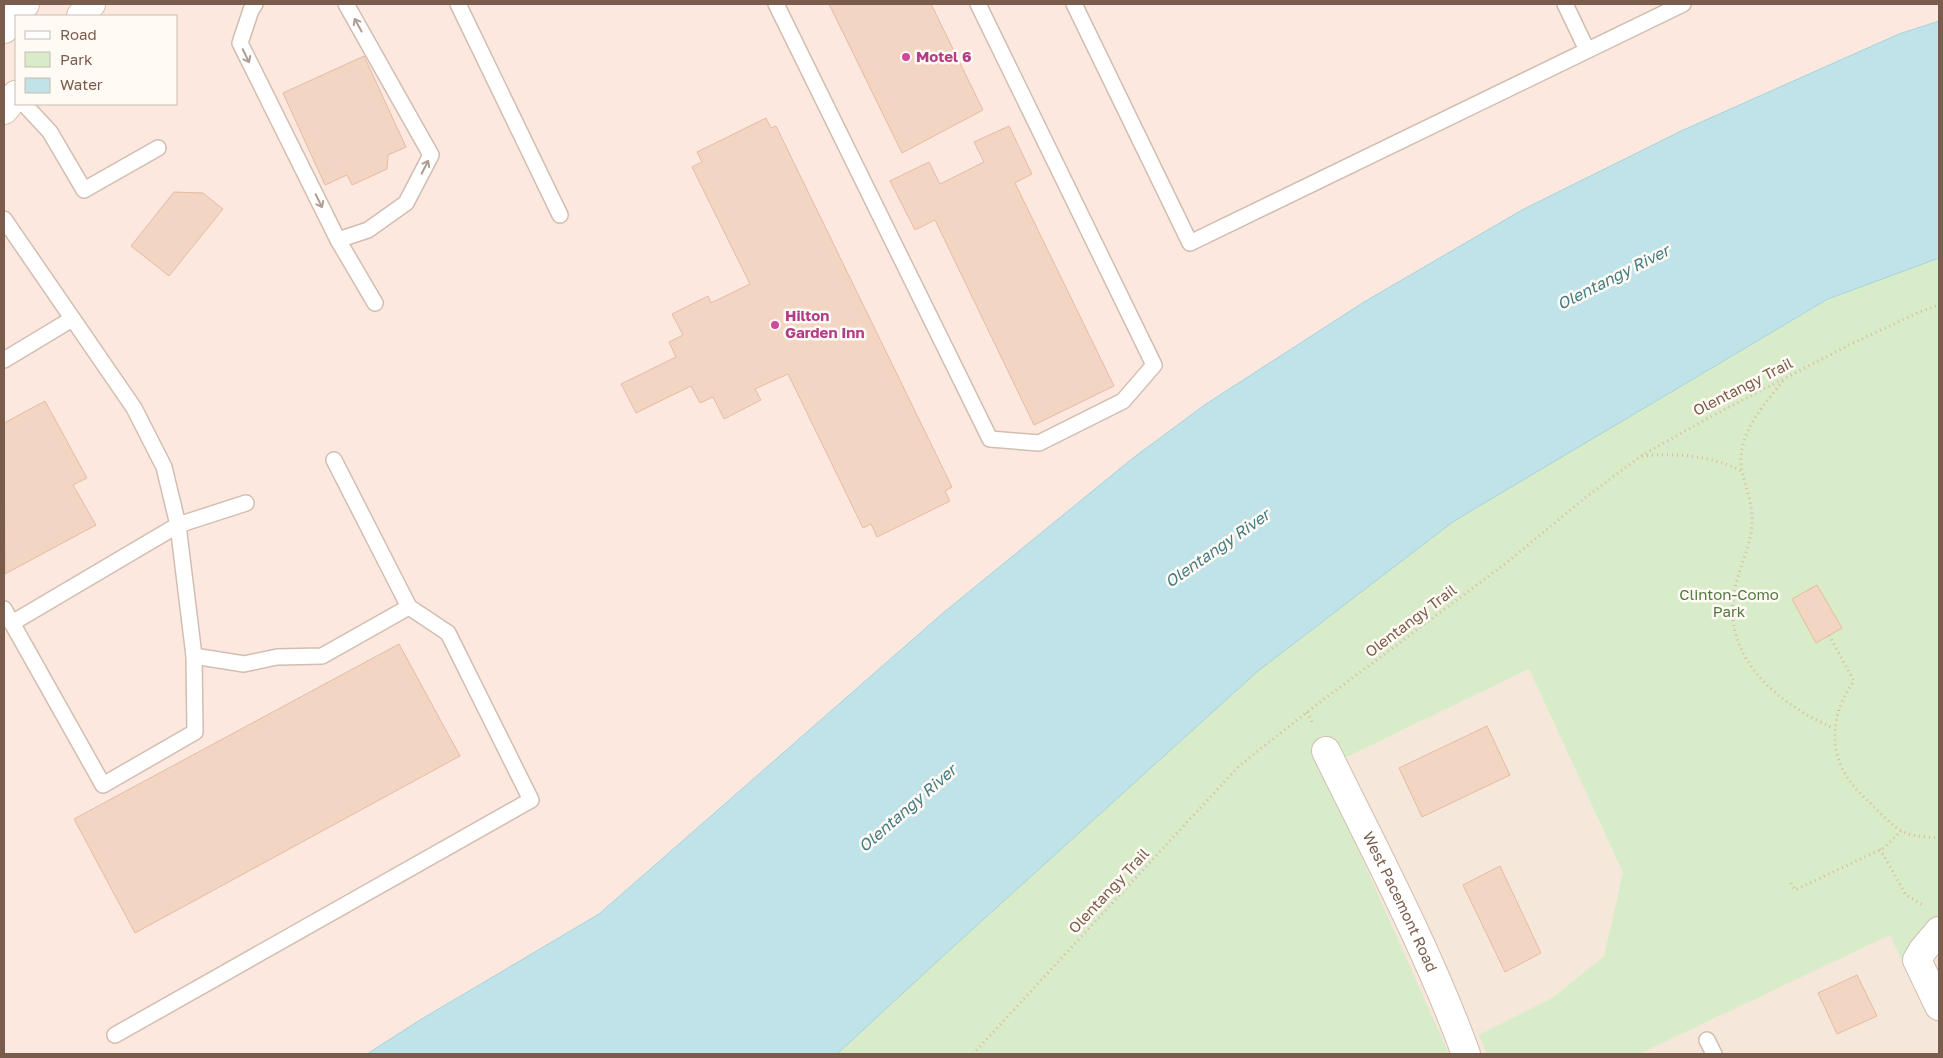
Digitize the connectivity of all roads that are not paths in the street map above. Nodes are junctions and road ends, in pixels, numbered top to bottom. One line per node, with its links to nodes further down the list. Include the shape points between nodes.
1 (25, 4): 11 (street)
2 (91, 4): 12 (street)
3 (346, 4): 24 (lane, one-way to 3, via 368,230 406,203 431,155)
4 (458, 4): 22 (lane)
5 (776, 4): 6 (lane, via 990,439 1039,443 1124,401 1154,365)
6 (978, 4)
7 (1074, 4): 15 (lane, via 1190,243)
8 (1565, 4): 15 (lane)
9 (1682, 4): 15 (lane)
10 (250, 6): 24 (lane, one-way to 24, via 240,43)
11 (16, 15)
12 (82, 15)
13 (15, 16): 14 (street)
14 (4, 29)
15 (1587, 50)
16 (4, 84): 17 (lane)
17 (15, 94)
18 (15, 96): 20 (street)
19 (25, 105): 21 (lane, via 50,132 84,190)
20 (4, 110)
21 (158, 148)
22 (560, 215)
23 (4, 219): 26 (lane)
24 (338, 240): 25 (lane)
25 (376, 303)
26 (72, 319): 27 (lane); 30 (lane, via 134,408 164,467)
27 (4, 360)
28 (334, 460): 31 (lane)
29 (246, 503): 30 (lane)
30 (178, 525): 33 (lane); 34 (lane)
31 (409, 606): 34 (lane, via 322,656 277,657 244,664); 38 (lane, via 448,633 532,800)
32 (4, 609): 33 (lane)
33 (12, 623): 34 (lane, via 103,784 195,732)
34 (194, 656)
35 (1326, 751): 40 (street, West Pacemont Road, via 1424,952)
36 (1939, 931): 37 (street, via 1917,960)
37 (1939, 1006)
38 (116, 1035)
39 (1707, 1040): 41 (lane)
40 (1466, 1054)
41 (1714, 1054)

